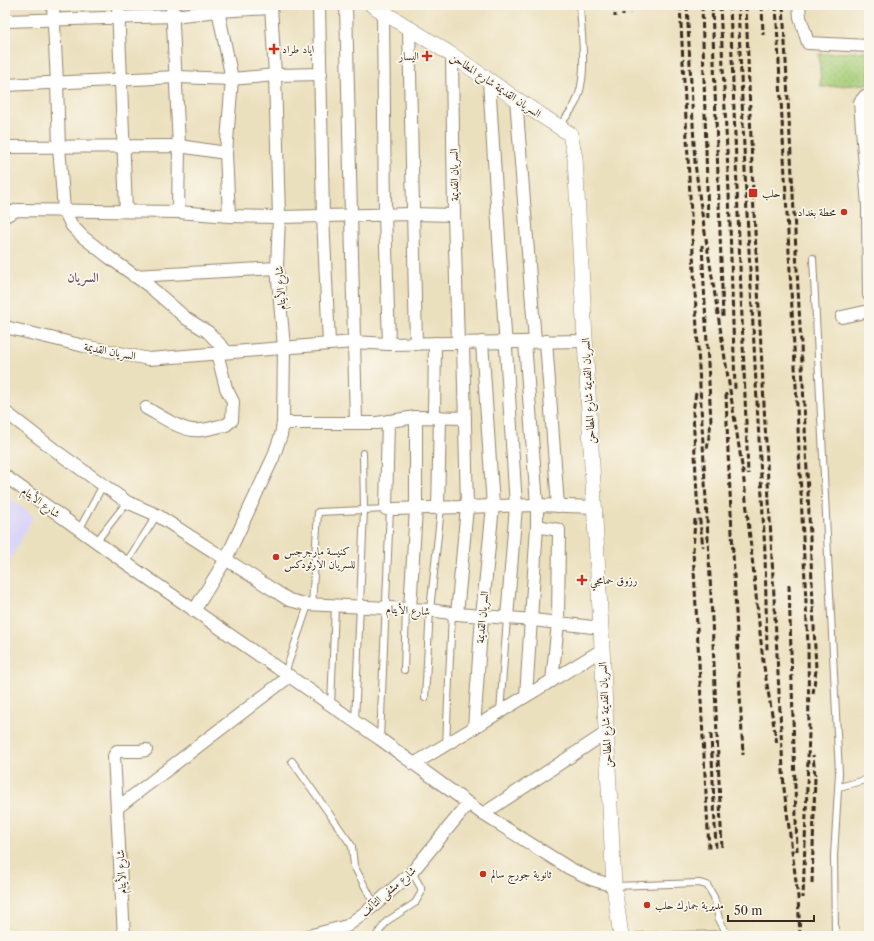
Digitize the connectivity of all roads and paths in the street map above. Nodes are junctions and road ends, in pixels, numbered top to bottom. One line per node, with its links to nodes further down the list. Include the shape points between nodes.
1 (52, 5): 12 (street)
2 (118, 5): 11 (street)
3 (319, 5): 17 (street)
4 (346, 5): 39 (street)
5 (580, 5): 27 (lane, via 582,81 575,104)
6 (799, 5): 15 (street, via 808,43)
7 (271, 7): 8 (street); 18 (street, شارع الأيتام)
8 (217, 8): 10 (street); 20 (street)
9 (377, 9): 14 (street, السريان القديمة شارع المطاحن); 37 (street)
10 (173, 10): 11 (street); 19 (street)
11 (118, 18): 12 (street); 21 (street)
12 (53, 20): 13 (street); 23 (street)
13 (5, 21)
14 (409, 28): 16 (street, السريان القديمة شارع المطاحن); 38 (street)
15 (869, 46)
16 (452, 55): 22 (street, السريان القديمة شارع المطاحن); 40 (street, السريان القديمة)
17 (321, 74): 18 (street); 44 (street)
18 (275, 75): 20 (street); 43 (street, شارع الأيتام)
19 (176, 77): 20 (street); 21 (street); 29 (street)
20 (232, 79): 32 (street)
21 (122, 80): 23 (street); 28 (street)
22 (489, 80): 26 (street, السريان القديمة شارع المطاحن); 59 (street)
23 (57, 83): 24 (street); 31 (street)
24 (5, 85)
25 (869, 94): 33 (street, via 860,102)
26 (516, 99): 27 (street, السريان القديمة شارع المطاحن); 52 (street)
27 (559, 127): 53 (street, السريان القديمة شارع المطاحن, via 570,134 575,158)
28 (124, 146): 29 (street); 31 (street); 35 (street)
29 (179, 146): 32 (street); 36 (street)
30 (5, 147): 31 (street)
31 (59, 147): 34 (street)
32 (226, 153): 42 (street)
33 (869, 206): 48 (street)
34 (64, 210): 35 (street, السريان القديمة); 41 (street, السريان القديمة, via 17,210); 47 (street, via 72,226 83,237)
35 (126, 211): 36 (street, السريان القديمة)
36 (178, 212): 42 (street, السريان القديمة)
37 (385, 214): 38 (street, السريان القديمة); 39 (street, السريان القديمة); 60 (street)
38 (412, 214): 40 (street, السريان القديمة); 61 (street)
39 (351, 215): 44 (street, السريان القديمة); 54 (street)
40 (454, 215): 58 (street)
41 (5, 216)
42 (228, 216): 43 (street, السريان القديمة)
43 (279, 217): 44 (street, السريان القديمة); 46 (street, شارع الأيتام)
44 (322, 217): 56 (street)
45 (813, 258): 122 (lane)
46 (277, 268): 47 (street); 62 (street, شارع الأيتام)
47 (134, 276): 63 (street, via 187,319 208,332)
48 (869, 295)
49 (869, 311): 50 (street)
50 (842, 317)
51 (5, 327): 63 (street, السريان القديمة, via 149,359)
52 (535, 341): 53 (street, السريان القديمة); 59 (street, السريان القديمة); 78 (street); 79 (street)
53 (585, 341): 81 (street, السريان القديمة شارع المطاحن)
54 (353, 342): 56 (street, السريان القديمة); 60 (street, السريان القديمة); 70 (street)
55 (482, 342): 58 (street, السريان القديمة); 59 (street, السريان القديمة); 76 (street, السريان القديمة)
56 (329, 343): 62 (street, السريان القديمة)
57 (435, 343): 58 (street, السريان القديمة); 61 (street, السريان القديمة); 66 (street)
58 (461, 343): 68 (street)
59 (504, 343): 77 (street)
60 (389, 344): 61 (street, السريان القديمة)
61 (416, 344)
62 (284, 347): 63 (street, السريان القديمة); 69 (street, شارع الأيتام)
63 (222, 352): 64 (street, via 226,388 233,402 232,420 226,425 200,430 186,429)
64 (146, 408)
65 (416, 417): 66 (street); 71 (street); 82 (street)
66 (437, 417): 68 (street); 83 (street)
67 (5, 418): 74 (street, شارع الأيتام, via 8,414)
68 (465, 418): 80 (street)
69 (283, 422): 70 (street); 90 (street, شارع الأيتام, via 274,458)
70 (356, 422): 71 (street)
71 (388, 422): 84 (street)
72 (363, 453): 85 (lane)
73 (5, 476): 88 (street, شارع الأيتام)
74 (103, 485): 75 (street, شارع الأيتام); 88 (lane)
75 (128, 502): 86 (street, شارع الأيتام); 89 (lane)
76 (493, 506): 77 (street); 80 (street); 100 (street, السريان القديمة)
77 (516, 506): 78 (street); 101 (street)
78 (537, 506): 79 (street); 87 (street)
79 (558, 506): 81 (street)
80 (466, 507): 83 (street); 99 (street)
81 (595, 507): 104 (street, السريان القديمة شارع المطاحن)
82 (416, 508): 83 (street); 84 (street); 96 (street)
83 (440, 508): 97 (lane)
84 (390, 509): 85 (lane); 95 (lane)
85 (364, 510): 92 (lane, via 318,512); 94 (lane)
86 (157, 515): 90 (street, شارع الأيتام); 91 (lane)
87 (537, 526): 102 (street); 103 (street, via 559,530)
88 (79, 530): 89 (street, شارع الأيتام)
89 (96, 542): 91 (street, شارع الأيتام)
90 (226, 559): 92 (street, شارع الأيتام, via 290,600); 98 (street, شارع الأيتام)
91 (126, 563): 98 (street, شارع الأيتام)
92 (310, 605): 93 (street, شارع الأيتام); 107 (lane)
93 (335, 606): 94 (street, شارع الأيتام); 111 (lane)
94 (361, 607): 95 (street, شارع الأيتام); 113 (lane)
95 (386, 608): 96 (street, شارع الأيتام); 116 (lane)
96 (408, 609): 97 (street, شارع الأيتام); 106 (lane)
97 (430, 610): 99 (street, شارع الأيتام); 110 (lane)
98 (194, 611): 107 (street, شارع الأيتام)
99 (455, 614): 100 (street, شارع الأيتام); 117 (lane)
100 (482, 616): 101 (street, شارع الأيتام); 114 (street, السريان القديمة)
101 (507, 618): 102 (street, شارع الأيتام); 112 (lane)
102 (531, 620): 103 (street, شارع الأيتام); 109 (street)
103 (558, 623): 104 (street, شارع الأيتام); 108 (street)
104 (601, 628): 105 (street, السريان القديمة شارع المطاحن)
105 (602, 650): 108 (street); 115 (street, السريان القديمة شارع المطاحن)
106 (404, 670)
107 (288, 675): 111 (street, شارع الأيتام); 124 (street)
108 (552, 681): 109 (street)
109 (526, 696): 112 (street)
110 (425, 698)
111 (331, 705): 113 (street, شارع الأيتام)
112 (500, 712): 114 (street)
113 (355, 722): 116 (street, شارع الأيتام)
114 (474, 728): 117 (street)
115 (606, 733): 125 (street); 127 (street, السريان القديمة شارع المطاحن)
116 (380, 739): 120 (street, شارع الأيتام)
117 (446, 745): 120 (street)
118 (146, 750): 124 (street, شارع الأيتام, via 116,750 114,756)
119 (292, 761): 128 (lane, via 352,846 354,866)
120 (414, 764): 123 (street, شارع الأيتام)
121 (869, 779): 122 (lane)
122 (839, 787): 135 (lane, via 834,856)
123 (468, 804): 125 (street, شارع الأيتام); 126 (street, شارع مشفى التآلف)
124 (117, 808): 130 (street, شارع الأيتام)
125 (483, 814): 127 (street, شارع الأيتام, via 569,868 591,879)
126 (412, 872): 128 (street, شارع مشفى التآلف); 132 (lane, via 421,888 421,894 415,903 387,921)
127 (614, 886): 129 (lane, via 700,883 707,885); 133 (street, السريان القديمة شارع المطاحن)
128 (375, 905): 131 (street, شارع مشفى التآلف, via 347,926)
129 (727, 935): 134 (lane)
130 (124, 936)
131 (308, 936)
132 (376, 936)
133 (621, 936)
134 (638, 936)
135 (835, 936)

